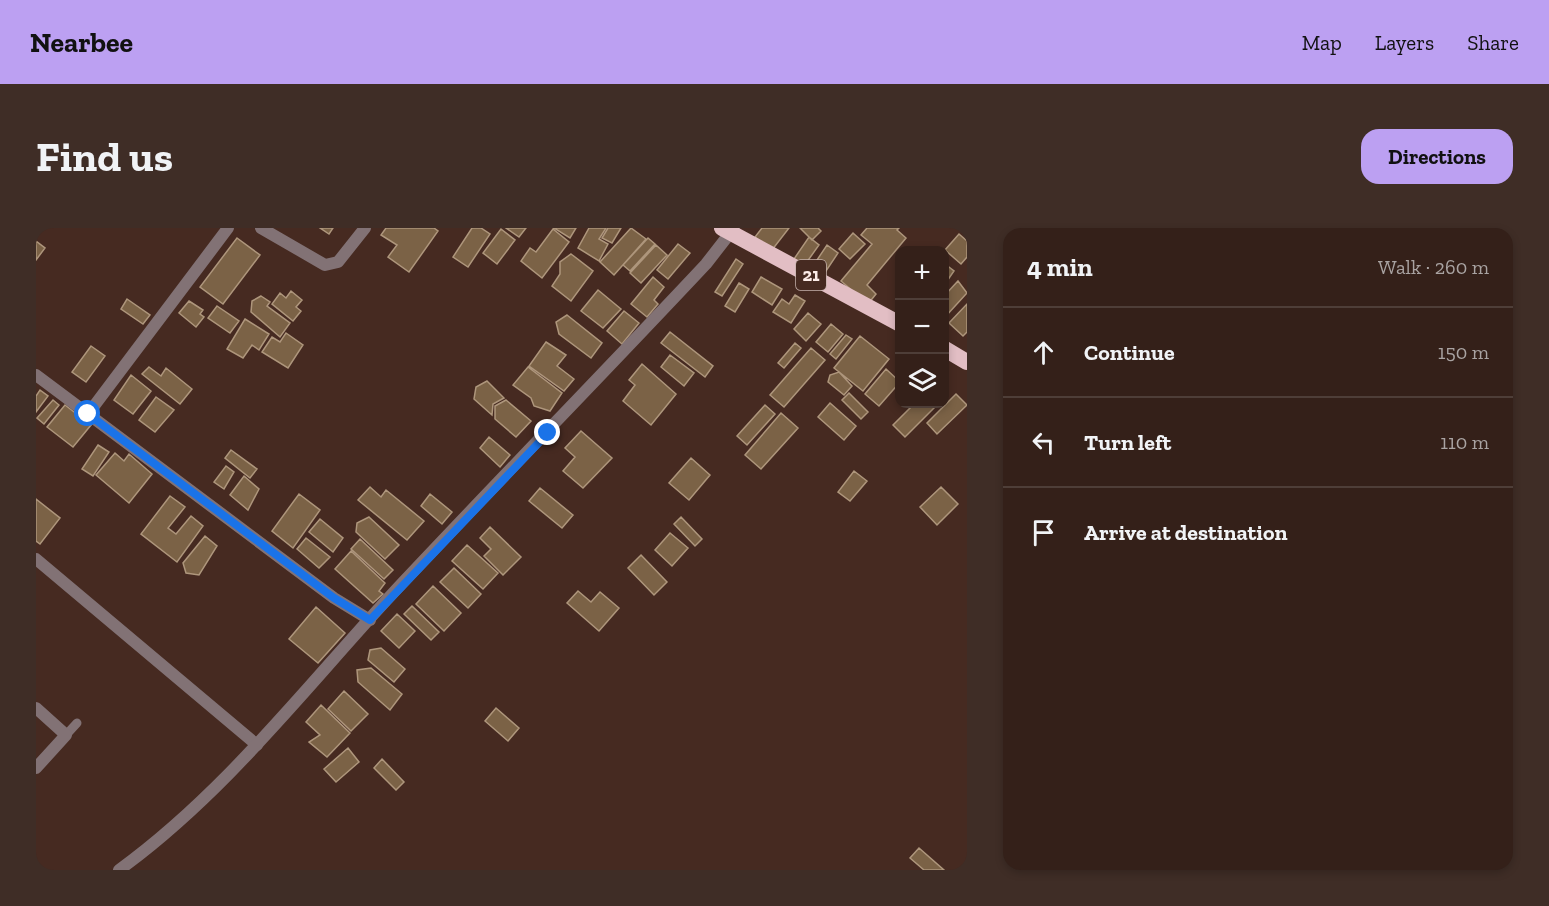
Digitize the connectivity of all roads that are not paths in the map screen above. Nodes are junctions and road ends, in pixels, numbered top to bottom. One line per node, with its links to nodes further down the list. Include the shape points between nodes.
1 (228, 228): 9 (street)
2 (261, 228): 3 (street, via 325,265 338,262)
3 (365, 228)
4 (729, 229): 5 (highway, 21); 11 (street, via 706,264 606,373)
5 (895, 321)
6 (949, 351): 7 (highway)
7 (967, 362)
8 (36, 375): 9 (street)
9 (88, 414): 11 (street, via 334,598)
10 (36, 559): 15 (street)
11 (370, 620): 15 (street)
12 (36, 708): 14 (street)
13 (77, 723): 14 (lane)
14 (66, 735): 16 (street)
15 (257, 745): 17 (street, via 187,814)
16 (36, 768)
17 (119, 870)

